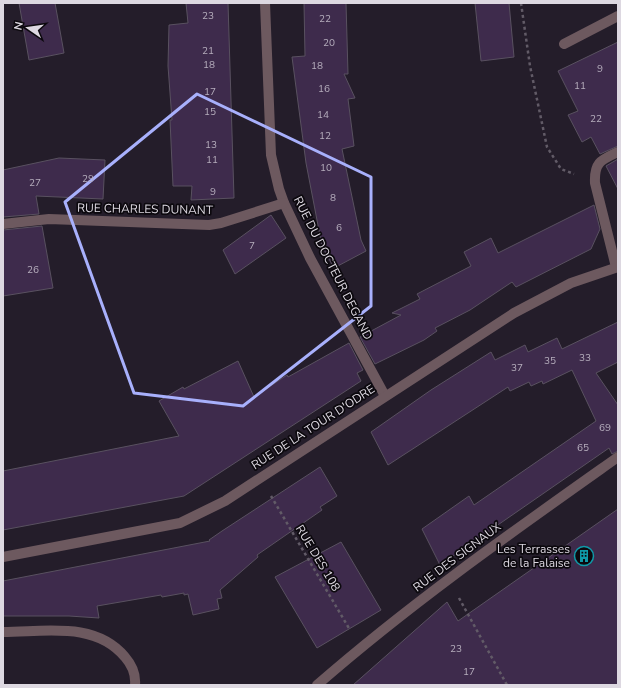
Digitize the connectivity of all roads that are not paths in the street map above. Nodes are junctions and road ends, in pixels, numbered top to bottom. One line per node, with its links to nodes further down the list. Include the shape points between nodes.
1 (265, 3): 5 (street, RUE DU DOCTEUR DEGAND, via 271,155)
2 (618, 16): 3 (street)
3 (564, 44)
4 (618, 152): 7 (street, via 598,164 595,171 595,183)
5 (284, 203): 6 (street, RUE CHARLES DUNANT, via 209,225 49,219); 8 (street, RUE DU DOCTEUR DEGAND, via 310,258)
6 (3, 224)
7 (617, 267): 8 (street, RUE DE LA TOUR D'ODRE, via 579,280 537,299)
8 (385, 396): 10 (street, RUE DE LA TOUR D'ODRE, via 225,501 180,524)
9 (618, 457): 13 (street, RUE DES SIGNAUX, via 448,579)
10 (3, 557)
11 (3, 632): 12 (street, via 75,631 104,639 117,649 133,669)
12 (135, 685)
13 (317, 685)

